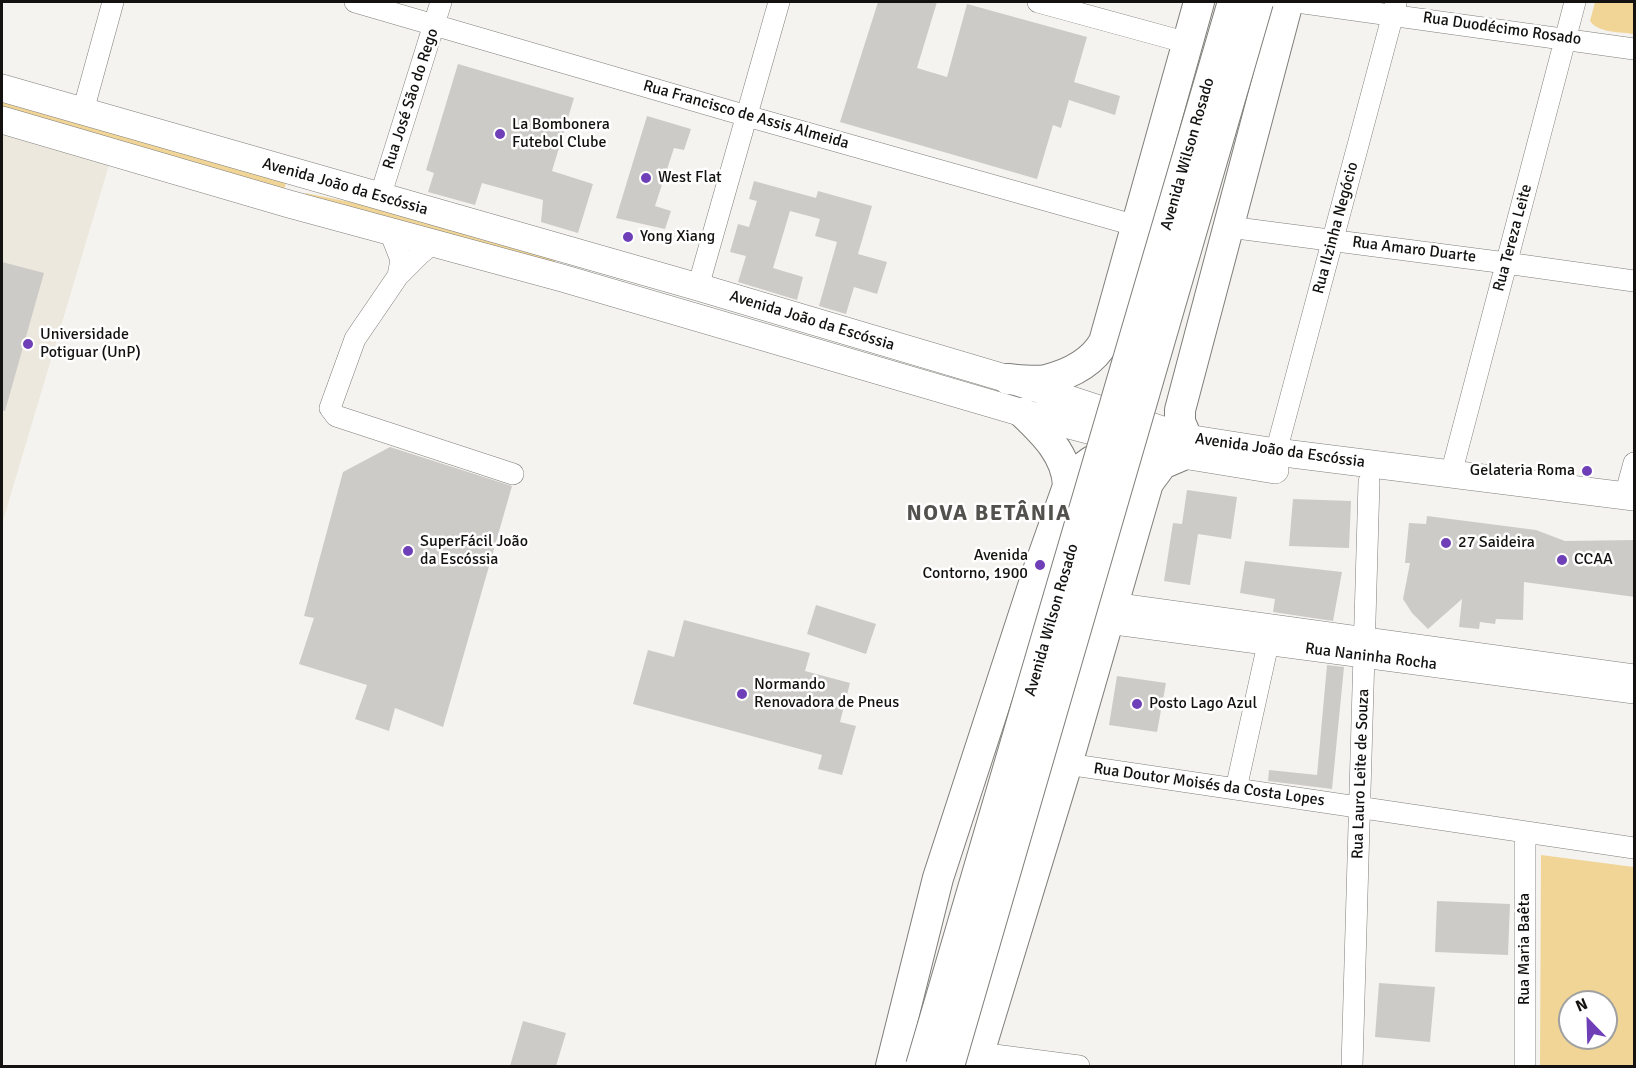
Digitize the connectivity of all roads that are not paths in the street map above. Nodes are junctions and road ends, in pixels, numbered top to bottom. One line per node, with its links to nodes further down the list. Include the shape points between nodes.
1 (112, 2): 19 (street)
2 (355, 2): 13 (street, Rua Francisco de Assis Almeida)
3 (441, 2): 13 (street, Rua José São do Rego)
4 (779, 2): 20 (street)
5 (1038, 2): 16 (street)
6 (1199, 2): 16 (highway)
7 (1233, 2): 63 (highway, Avenida Wilson Rosado, bridge)
8 (1258, 2): 64 (highway, Avenida Wilson Rosado, bridge)
9 (1288, 2): 25 (highway)
10 (1297, 2): 12 (street, Rua Duodécimo Rosado)
11 (1575, 2): 14 (street, Rua Tereza Leite)
12 (1392, 6): 14 (street, Rua Duodécimo Rosado); 27 (street, Rua Ilzinha Negócio)
13 (435, 25): 20 (street, Rua Francisco de Assis Almeida); 22 (street, Rua José São do Rego)
14 (1567, 34): 15 (street, Rua Duodécimo Rosado); 17 (street, Rua Duodécimo Rosado); 29 (street, Rua Tereza Leite)
15 (1635, 39)
16 (1188, 43): 24 (highway)
17 (1635, 48)
18 (2, 88): 19 (main road, Avenida João da Escóssia)
19 (83, 111): 22 (main road, Avenida João da Escóssia)
20 (747, 116): 24 (street, Rua Francisco de Assis Almeida); 34 (street)
21 (2, 120): 23 (main road, Avenida João da Escóssia)
22 (369, 194): 23 (main road, via 302,188 294,193); 30 (main road, Avenida João da Escóssia)
23 (289, 204): 26 (main road, Avenida João da Escóssia)
24 (1137, 226): 35 (highway)
25 (1229, 227): 27 (street, Rua Amaro Duarte); 38 (highway)
26 (390, 232): 28 (main road, Avenida João da Escóssia); 31 (street, via 401,260)
27 (1333, 240): 29 (street, Rua Amaro Duarte); 42 (street, Rua Ilzinha Negócio)
28 (435, 242): 31 (street); 32 (main road, Avenida João da Escóssia)
29 (1506, 262): 33 (street, Rua Amaro Duarte); 45 (street, Rua Tereza Leite)
30 (651, 274): 32 (main road, via 574,262 564,268); 34 (main road, Avenida João da Escóssia)
31 (398, 276): 44 (street, via 355,339 330,404 331,411 336,416)
32 (562, 278): 36 (main road, Avenida João da Escóssia)
33 (1635, 281)
34 (698, 287): 37 (main road, Avenida João da Escóssia)
35 (1113, 313): 38 (highway, via 1110,352 1116,367 1130,374 1169,383 1182,373); 39 (highway, via 1097,354 1077,369 1044,380)
36 (725, 325): 37 (main road, via 760,326 822,343 829,338); 40 (main road, Avenida João da Escóssia)
37 (829, 326): 39 (main road, Avenida João da Escóssia)
38 (1199, 342): 41 (highway, via 1180,410)
39 (1008, 379): 41 (main road, Avenida João da Escóssia)
40 (1023, 413): 41 (main road, Avenida João da Escóssia); 48 (highway, via 1064,462)
41 (1185, 446): 42 (main road, Avenida João da Escóssia); 46 (main road, Avenida João da Escóssia, via 1229,464); 47 (highway, via 1162,464)
42 (1276, 452): 45 (main road, Avenida João da Escóssia)
43 (1635, 463): 49 (street)
44 (513, 474)
45 (1451, 474): 49 (main road, Avenida João da Escóssia)
46 (1369, 482): 49 (main road, Avenida João da Escóssia); 52 (street, Rua Lauro Leite de Souza)
47 (1148, 483): 48 (highway, via 1142,470 1122,461 1103,459 1085,465); 50 (highway)
48 (1068, 486): 62 (highway, via 938,878)
49 (1631, 503)
50 (1110, 613): 51 (street, Rua Naninha Rocha); 52 (street, Rua Naninha Rocha); 55 (highway)
51 (1268, 644): 52 (street, Rua Naninha Rocha); 56 (street)
52 (1365, 647): 53 (street, Rua Naninha Rocha); 54 (street, Rua Naninha Rocha); 57 (street, Rua Lauro Leite de Souza)
53 (1635, 675)
54 (1635, 693)
55 (1067, 764): 56 (street, Rua Doutor Moisés da Costa Lopes); 60 (highway)
56 (1236, 789): 57 (street, Rua Doutor Moisés da Costa Lopes)
57 (1360, 807): 58 (street, Rua Doutor Moisés da Costa Lopes); 66 (street, Rua Lauro Leite de Souza)
58 (1525, 832): 59 (street, Rua Doutor Moisés da Costa Lopes); 67 (street, Rua Maria Baêta)
59 (1635, 848)
60 (977, 1060): 61 (street)
61 (1017, 1062): 65 (street)
62 (891, 1066)
63 (921, 1066)
64 (949, 1066)
65 (1079, 1066)
66 (1352, 1066)
67 (1525, 1066)

